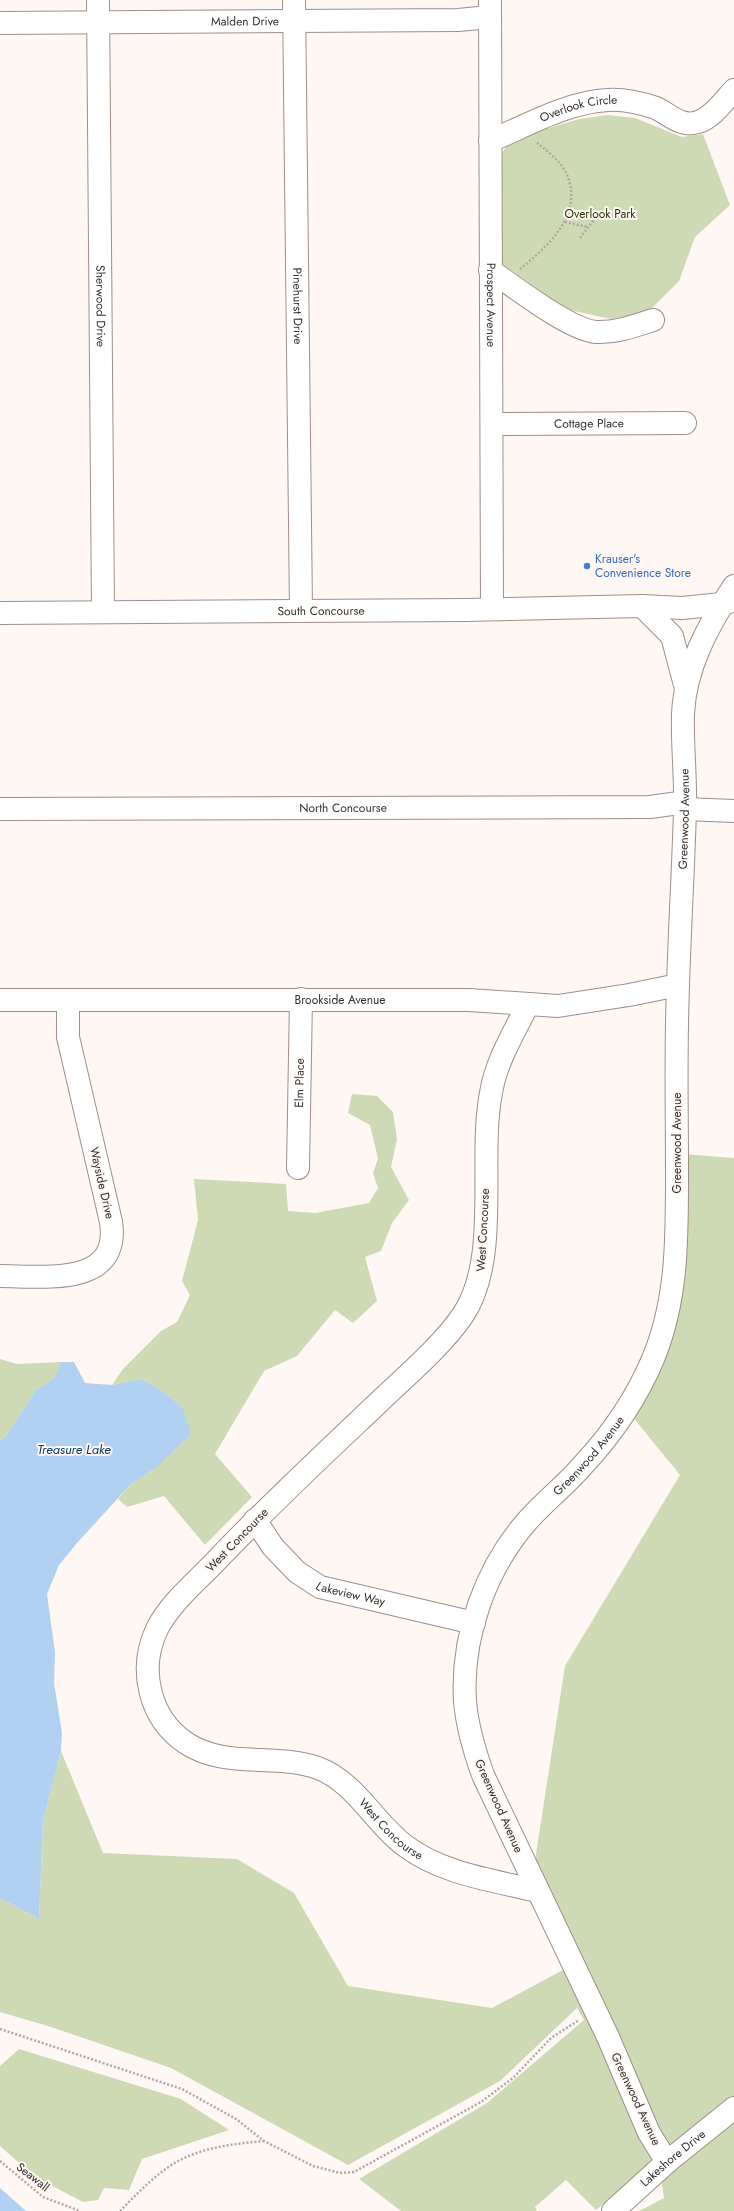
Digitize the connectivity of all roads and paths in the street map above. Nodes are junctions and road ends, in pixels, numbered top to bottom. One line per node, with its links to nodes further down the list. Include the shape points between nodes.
1 (98, 0): 5 (street, Sherwood Drive)
2 (490, 9): 3 (street, Malden Drive, via 458,20); 8 (street, Prospect Avenue)
3 (293, 10): 5 (street, Malden Drive); 21 (street, Pinehurst Drive)
4 (0, 23): 5 (street, Malden Drive)
5 (98, 23): 23 (street, Sherwood Drive)
6 (734, 90): 7 (street, Overlook Circle, via 711,114 699,122 690,124 681,122 656,108 634,102 607,100 589,102)
7 (520, 128): 8 (street, Overlook Circle); 10 (path, via 553,157 567,175 570,197)
8 (490, 141): 13 (street, Prospect Avenue)
9 (599, 213): 11 (path)
10 (565, 222): 11 (path); 13 (path, via 541,251)
11 (588, 227): 12 (path)
12 (580, 238)
13 (498, 275): 14 (street, via 556,315 584,329 609,332 628,329); 16 (street, Prospect Avenue)
14 (653, 320)
15 (685, 423): 16 (street, Cottage Place)
16 (492, 424): 20 (street, Prospect Avenue)
17 (734, 586): 18 (street, Greenwood Avenue)
18 (728, 602): 19 (street, South Concourse, via 682,608); 24 (street, Greenwood Avenue, via 702,639)
19 (642, 606): 20 (street, South Concourse); 24 (street, Greenwood Avenue, via 672,636)
20 (492, 609): 21 (street, South Concourse)
21 (301, 611): 23 (street, South Concourse)
22 (0, 612): 23 (street, South Concourse)
23 (103, 612)
24 (686, 689): 25 (street, Greenwood Avenue, via 683,711)
25 (686, 806): 26 (street, North Concourse); 27 (street, North Concourse); 28 (street, Greenwood Avenue)
26 (0, 809)
27 (734, 811)
28 (678, 985): 32 (street, Brookside Avenue, via 558,1006); 36 (street, Greenwood Avenue, via 677,1253 672,1292 662,1334 641,1384 610,1433 582,1467 529,1519 505,1550 486,1584)
29 (301, 999): 31 (street, Brookside Avenue); 32 (street, Brookside Avenue, via 469,1000); 33 (street, Elm Place)
30 (0, 1000): 31 (street, Brookside Avenue)
31 (68, 1000): 34 (street, Wayside Drive, via 68,1036 111,1222 110,1247 96,1266 84,1272 63,1276)
32 (528, 1004): 35 (street, West Concourse, via 501,1058 490,1094 484,1253 479,1280 470,1303 453,1327 411,1371)
33 (298, 1168)
34 (0, 1276)
35 (255, 1520): 36 (street, Lakeview Way, via 296,1572 320,1587); 37 (street, West Concourse, via 173,1607 159,1625 150,1645 147,1675 150,1694 171,1730 186,1742 210,1754 292,1762 319,1769 349,1788 385,1828 415,1853 451,1870)
36 (474, 1623): 37 (street, Greenwood Avenue, via 465,1676 465,1701 470,1731 483,1775)
37 (537, 1891): 38 (street, Greenwood Avenue)
38 (595, 2010): 41 (path, via 551,2038 513,2078 481,2102 354,2172 340,2174 313,2166); 43 (street, Greenwood Avenue, via 649,2133)
39 (0, 2029): 41 (path, via 182,2089 236,2119)
40 (734, 2108): 43 (street, Lakeshore Drive)
41 (264, 2141): 45 (path, via 237,2143 204,2150 168,2167)
42 (0, 2161): 44 (path, Seawall, via 43,2197)
43 (667, 2162): 46 (street, Lakeshore Drive)
44 (80, 2211)
45 (120, 2211)
46 (613, 2211)

